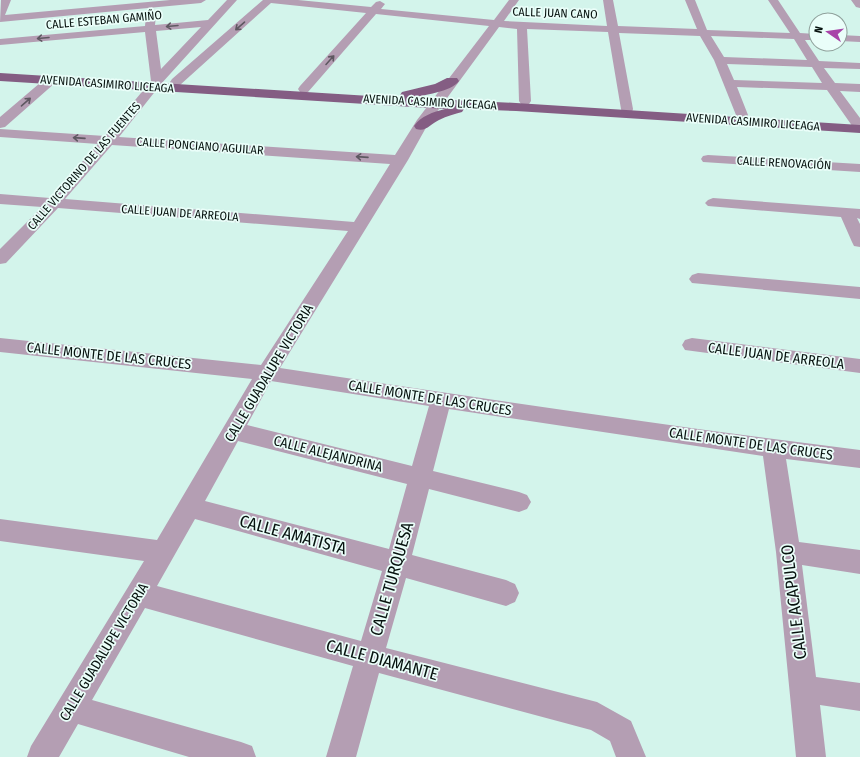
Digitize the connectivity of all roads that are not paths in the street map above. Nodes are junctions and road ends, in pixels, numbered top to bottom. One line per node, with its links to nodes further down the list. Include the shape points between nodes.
1 (6, 0): 14 (street)
2 (202, 0): 11 (street)
3 (232, 0): 15 (street, CALLE VICTORINO DE LAS FUENTES)
4 (269, 0): 13 (street, CALLE JUAN CANO); 33 (street, one-way to 33)
5 (384, 0): 13 (street)
6 (514, 0): 16 (street, CALLE GUADALUPE VICTORIA)
7 (608, 0): 19 (street)
8 (690, 0): 20 (street)
9 (773, 0): 21 (street)
10 (856, 0): 12 (street)
11 (151, 2): 14 (street); 18 (street)
12 (860, 5)
13 (374, 11): 16 (street, CALLE JUAN CANO); 38 (street, one-way to 13)
14 (0, 18)
15 (211, 23): 18 (street, CALLE ESTEBAN GAMIÑO, one-way to 18); 35 (street, CALLE VICTORINO DE LAS FUENTES)
16 (496, 23): 17 (street, CALLE JUAN CANO); 32 (street, CALLE GUADALUPE VICTORIA)
17 (522, 26): 19 (street, CALLE JUAN CANO); 41 (street)
18 (150, 28): 25 (street, CALLE ESTEBAN GAMIÑO, one-way to 25); 35 (street)
19 (613, 28): 20 (street, CALLE JUAN CANO); 43 (street)
20 (703, 32): 21 (street, CALLE JUAN CANO); 26 (street)
21 (797, 36): 22 (street, CALLE JUAN CANO); 27 (street)
22 (808, 37)
23 (848, 38): 24 (street)
24 (860, 39)
25 (0, 42)
26 (720, 60): 27 (street); 34 (street)
27 (816, 64): 28 (street); 36 (street)
28 (860, 66)
29 (0, 72): 35 (main road, AVENIDA CASIMIRO LICEAGA)
30 (0, 77): 31 (main road, AVENIDA CASIMIRO LICEAGA)
31 (51, 80): 35 (main road, AVENIDA CASIMIRO LICEAGA); 45 (street, one-way to 31)
32 (452, 81): 39 (main road, via 428,91); 40 (street, CALLE GUADALUPE VICTORIA)
33 (176, 82): 35 (main road, AVENIDA CASIMIRO LICEAGA); 38 (main road, AVENIDA CASIMIRO LICEAGA)
34 (730, 83): 36 (street); 44 (street)
35 (155, 84): 39 (main road, AVENIDA CASIMIRO LICEAGA); 49 (street, CALLE VICTORINO DE LAS FUENTES)
36 (831, 87): 37 (street); 47 (street)
37 (860, 88)
38 (304, 89): 39 (main road, AVENIDA CASIMIRO LICEAGA)
39 (396, 98): 40 (main road, AVENIDA CASIMIRO LICEAGA); 46 (main road, via 421,115)
40 (438, 101): 41 (main road, AVENIDA CASIMIRO LICEAGA); 42 (main road, AVENIDA CASIMIRO LICEAGA); 46 (street, CALLE GUADALUPE VICTORIA)
41 (525, 102): 43 (main road, AVENIDA CASIMIRO LICEAGA)
42 (469, 105): 46 (main road, via 438,115); 47 (main road, AVENIDA CASIMIRO LICEAGA)
43 (627, 109): 44 (main road, AVENIDA CASIMIRO LICEAGA)
44 (742, 115): 47 (main road, AVENIDA CASIMIRO LICEAGA)
45 (0, 124)
46 (421, 124): 51 (street, CALLE GUADALUPE VICTORIA)
47 (859, 125)
48 (0, 132): 49 (street, CALLE PONCIANO AGUILAR, one-way to 48)
49 (109, 140): 51 (street, CALLE PONCIANO AGUILAR, one-way to 49); 55 (street, CALLE VICTORINO DE LAS FUENTES)
50 (708, 159): 52 (street, CALLE RENOVACIÓN)
51 (401, 160): 57 (street, CALLE GUADALUPE VICTORIA)
52 (860, 168)
53 (0, 199): 55 (street, CALLE JUAN DE ARREOLA)
54 (713, 203): 56 (street)
55 (53, 204): 57 (street, CALLE JUAN DE ARREOLA); 59 (street, CALLE VICTORINO DE LAS FUENTES)
56 (853, 213): 58 (street)
57 (359, 227): 65 (street, CALLE GUADALUPE VICTORIA)
58 (860, 242)
59 (0, 259)
60 (698, 279): 61 (street)
61 (860, 293)
62 (0, 345): 65 (street, CALLE MONTE DE LAS CRUCES)
63 (692, 345): 64 (street, CALLE JUAN DE ARREOLA)
64 (860, 366)
65 (266, 373): 66 (street, CALLE MONTE DE LAS CRUCES); 67 (street, CALLE GUADALUPE VICTORIA)
66 (441, 400): 68 (street, CALLE MONTE DE LAS CRUCES); 70 (street, CALLE TURQUESA)
67 (234, 431): 70 (street, CALLE ALEJANDRINA); 72 (street, CALLE GUADALUPE VICTORIA)
68 (773, 448): 69 (street, CALLE MONTE DE LAS CRUCES); 75 (street, CALLE ACAPULCO)
69 (860, 459)
70 (422, 477): 71 (street, CALLE ALEJANDRINA); 77 (street, CALLE TURQUESA)
71 (519, 502)
72 (190, 507): 74 (street, CALLE GUADALUPE VICTORIA); 77 (street, CALLE AMATISTA)
73 (0, 530): 74 (street)
74 (163, 552): 79 (street, CALLE GUADALUPE VICTORIA)
75 (788, 552): 76 (street); 81 (street, CALLE ACAPULCO)
76 (860, 562)
77 (397, 564): 78 (street, CALLE AMATISTA); 80 (street, CALLE TURQUESA)
78 (506, 593)
79 (139, 594): 80 (street, CALLE DIAMANTE); 83 (street, CALLE GUADALUPE VICTORIA)
80 (369, 657): 84 (street, CALLE DIAMANTE, via 597,717); 87 (street, CALLE TURQUESA)
81 (804, 689): 82 (street); 88 (street, CALLE ACAPULCO)
82 (860, 697)
83 (71, 708): 85 (street, CALLE GUADALUPE VICTORIA); 86 (street)
84 (626, 744)
85 (42, 757)
86 (241, 757)
87 (341, 757)
88 (811, 757)

